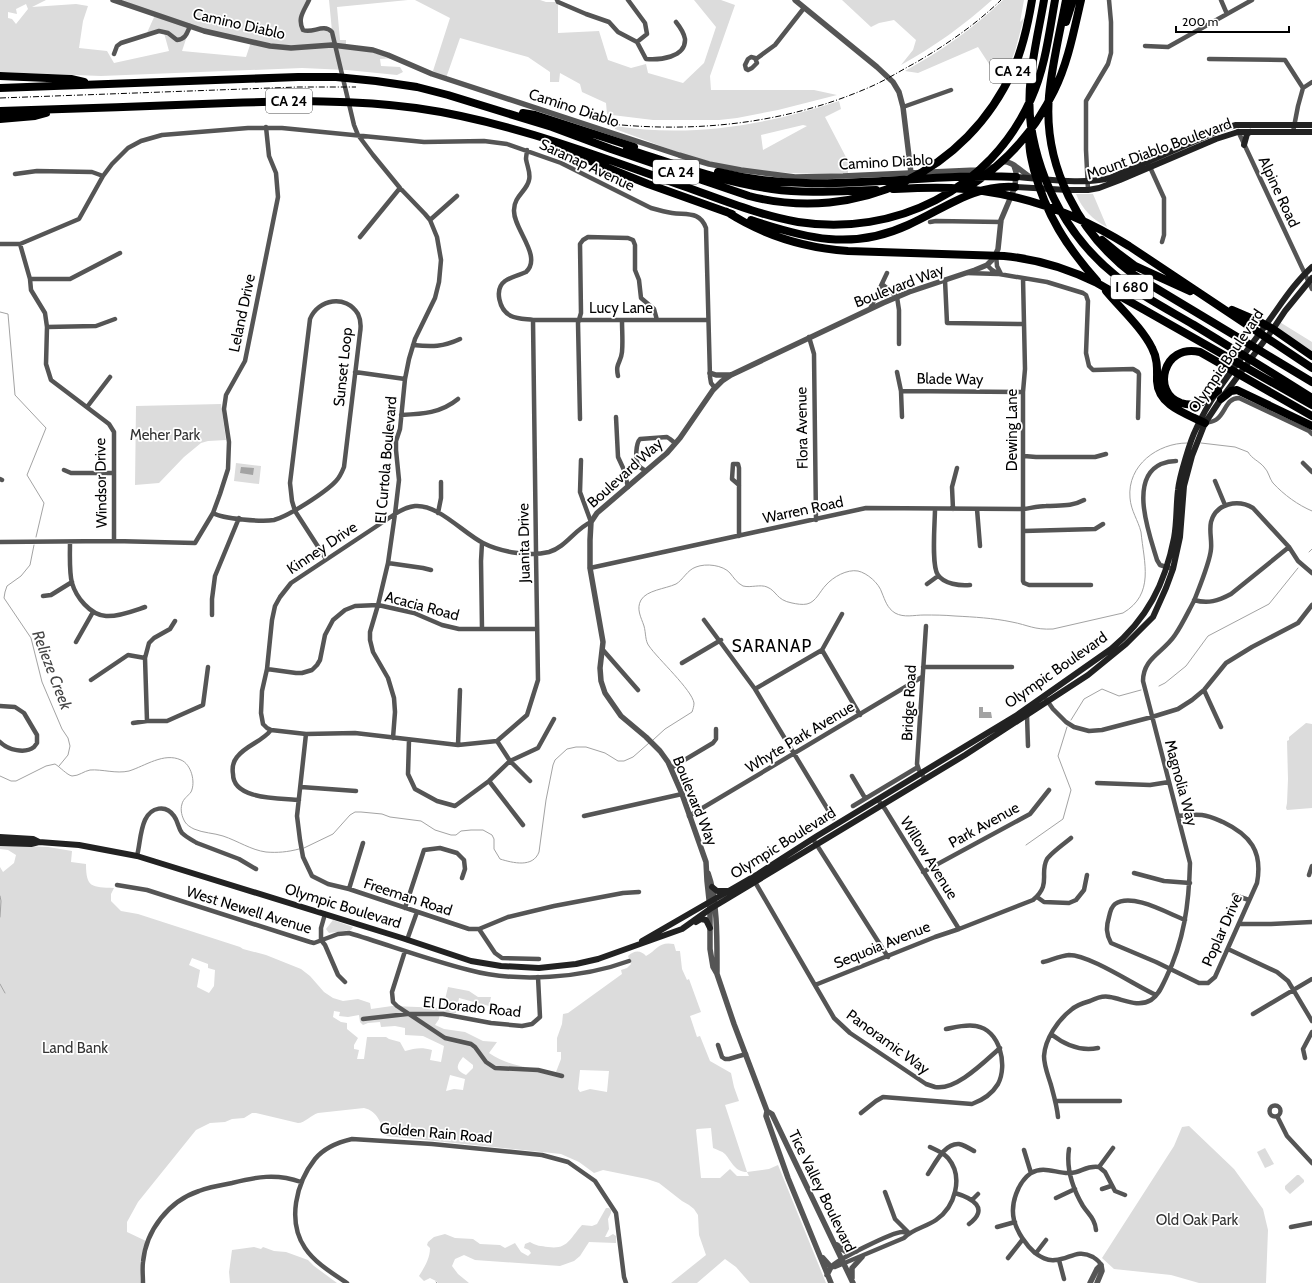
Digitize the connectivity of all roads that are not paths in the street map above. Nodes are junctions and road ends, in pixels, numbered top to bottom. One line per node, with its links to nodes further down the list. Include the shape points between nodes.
1 (112, 0): 18 (street, Camino Diablo)
2 (309, 0): 21 (street, El Curtola Boulevard, via 300,18 303,30 307,32 329,29)
3 (557, 0): 20 (street, via 570,8 609,22 618,32)
4 (628, 0): 20 (street, via 645,23 647,34)
5 (795, 0): 15 (street)
6 (1032, 0): 39 (highway, CA 24, via 1014,70 994,105 972,132 935,165 894,187 850,200 804,204 772,201 741,194)
7 (1044, 0): 48 (highway, via 1030,94 1029,141)
8 (1055, 0): 62 (highway, via 1040,76 1028,107 1015,129 994,156 977,172 951,192)
9 (1066, 0): 19 (highway, I 680)
10 (1073, 0): 19 (highway)
11 (1081, 0): 62 (highway, via 1054,90 1026,136 1015,149 974,184)
12 (1109, 0): 56 (street, via 1111,27 1108,64 1086,104)
13 (1221, 0): 16 (street)
14 (1252, 0): 16 (street)
15 (804, 8): 24 (street, via 775,45); 32 (street, via 890,78 899,92)
16 (1228, 14): 22 (street, via 1168,47)
17 (676, 22): 20 (street, via 683,32 684,45 671,57 646,59)
18 (190, 26): 21 (street, Camino Diablo, via 270,46 291,48); 23 (street, via 186,36 181,40 159,31 121,42)
19 (1059, 36): 61 (highway, I 680, via 1049,104 1050,129 1056,164)
20 (637, 42)
21 (335, 45): 45 (street, El Curtola Boulevard); 51 (street, Camino Diablo, via 382,53 441,77 679,155 724,167 795,177)
22 (1145, 46)
23 (114, 54)
24 (756, 59)
25 (1209, 59): 30 (street, via 1285,60)
26 (0, 76): 28 (highway, via 71,79)
27 (1312, 82): 30 (street)
28 (96, 84): 29 (highway, CA 24); 35 (highway, CA 24, via 282,77 348,78 417,87)
29 (0, 88)
30 (1303, 88): 41 (street)
31 (951, 90): 32 (street)
32 (903, 107): 51 (street)
33 (64, 109): 34 (highway, CA 24); 36 (highway, via 35,116); 40 (highway, CA 24, via 351,101 432,110)
34 (0, 110)
35 (503, 111): 39 (highway, CA 24); 54 (highway, via 535,115 699,167 758,180 814,184 958,177)
36 (0, 119)
37 (1312, 125): 41 (main road, Mount Diablo Boulevard)
38 (266, 127): 45 (street, Saranap Avenue); 53 (street, Saranap Avenue, via 155,136 122,153); 150 (street, Leland Drive, via 269,156 276,173 278,197 245,361 226,395 224,409 229,464)
39 (552, 127): 101 (highway, via 568,129 709,175 760,187 804,192 950,188 996,193 1032,202 1071,215 1101,229)
40 (511, 128): 62 (highway, via 797,222 860,224); 63 (highway, CA 24, via 648,184)
41 (1293, 128): 42 (main road, Mount Diablo Boulevard); 43 (main road, Mount Diablo Boulevard); 44 (main road, Mount Diablo Boulevard)
42 (1237, 129): 43 (main road, Mount Diablo Boulevard); 46 (street, Alpine Road); 49 (main road, Mount Diablo Boulevard, via 1225,128)
43 (1250, 132): 46 (main road)
44 (1312, 132)
45 (358, 135): 47 (street, Saranap Avenue, via 424,142 484,141); 57 (street, El Curtola Boulevard)
46 (1244, 145): 78 (street, Alpine Road)
47 (527, 150): 88 (street, via 530,180 518,196 514,210 515,219 531,254 531,264 526,272 506,280 498,296 503,309 510,316); 92 (street, Saranap Avenue, via 561,163 644,206 662,212 695,215 702,220 706,228)
48 (1036, 163): 114 (highway, I 680, via 1068,224 1096,258 1115,275 1135,290); 124 (highway, via 1042,196 1063,239 1149,342 1154,353 1158,384 1163,397 1174,407)
49 (1149, 165): 56 (main road, Mount Diablo Boulevard, via 1110,178); 59 (main road, Mount Diablo Boulevard, via 1118,181); 68 (street, via 1164,198)
50 (1014, 166): 51 (street, Camino Diablo, via 1004,161 986,169); 54 (street); 55 (street)
51 (911, 173)
52 (15, 174): 53 (street, via 37,171 92,172)
53 (104, 176): 70 (street, Saranap Avenue, via 79,219)
54 (1016, 177): 55 (main road, Mount Diablo Boulevard); 58 (street)
55 (1032, 178): 56 (main road, Mount Diablo Boulevard)
56 (1087, 181): 59 (street)
57 (400, 188): 64 (street, El Curtola Boulevard); 67 (street)
58 (1015, 188): 59 (main road, Mount Diablo Boulevard); 63 (highway, via 994,187 975,192 900,229 850,240 802,236); 66 (street)
59 (1088, 190)
60 (457, 196): 64 (street)
61 (1073, 206): 95 (highway, via 1103,240 1136,266); 109 (highway, I 680, via 1098,241 1121,264 1145,282)
62 (922, 208)
63 (727, 212): 116 (highway, via 776,236 824,249 1021,258 1052,264 1086,278)
64 (430, 220): 99 (street, El Curtola Boulevard, via 439,248 440,275 434,298)
65 (930, 222): 66 (street)
66 (1001, 222): 72 (street)
67 (360, 237)
68 (1162, 242)
69 (0, 244): 70 (street)
70 (20, 244): 80 (street, Windsor Drive)
71 (120, 253): 80 (street, via 70,279)
72 (996, 255): 73 (street, Boulevard Way); 77 (street)
73 (987, 265): 76 (street, Boulevard Way); 77 (street)
74 (1312, 267): 78 (main road, Olympic Boulevard)
75 (887, 273): 83 (street)
76 (966, 273): 77 (street); 81 (street, Boulevard Way)
77 (1001, 274): 79 (street)
78 (1305, 274): 82 (street, Alpine Road); 95 (main road, Olympic Boulevard, via 1286,297)
79 (1023, 278): 93 (street, Dewing Lane); 122 (street, via 1047,282 1086,295 1086,353 1090,368 1136,370 1139,374)
80 (30, 279): 94 (street, Windsor Drive, via 31,290)
81 (946, 280): 85 (street, Boulevard Way); 93 (street, via 947,323)
82 (1310, 280): 84 (street, Alpine Road); 95 (main road, Olympic Boulevard)
83 (882, 284): 85 (street); 86 (street)
84 (1312, 289)
85 (897, 297): 86 (street, Boulevard Way); 98 (street)
86 (870, 309): 96 (street, Boulevard Way)
87 (115, 319): 94 (street, via 96,326)
88 (533, 320): 89 (street, Lucy Lane); 165 (street, Juanita Drive)
89 (579, 320): 90 (street, Lucy Lane); 91 (street, via 580,244 588,237 633,240 635,270 641,298 654,309); 123 (street)
90 (622, 320): 91 (street, Lucy Lane); 106 (street, via 622,351 616,369)
91 (657, 320): 92 (street, Lucy Lane)
92 (708, 320): 104 (street, Saranap Avenue)
93 (1024, 324): 112 (street, Dewing Lane)
94 (48, 327): 117 (street, Windsor Drive, via 46,364 51,380)
95 (1269, 327): 100 (highway); 113 (main road, Olympic Boulevard)
96 (809, 337): 105 (street, Boulevard Way); 154 (street, Flora Avenue, via 814,354)
97 (460, 339): 99 (street, via 438,346)
98 (899, 344)
99 (413, 345): 108 (street, El Curtola Boulevard)
100 (1312, 356)
101 (1312, 368)
102 (355, 372): 108 (street); 149 (street, Sunset Loop, via 342,472 327,489); 149 (street, Sunset Loop, via 360,319 348,304 328,302 312,314 310,319 290,483)
103 (897, 372): 111 (street)
104 (710, 373): 105 (street); 110 (street, Saranap Avenue)
105 (731, 375): 110 (street, Boulevard Way)
106 (618, 376)
107 (110, 377): 117 (street)
108 (405, 379): 118 (street, El Curtola Boulevard)
109 (1312, 382)
110 (715, 388): 127 (street, Boulevard Way)
111 (901, 391): 112 (street, Blade Way); 121 (street)
112 (1023, 392): 129 (street, Dewing Lane)
113 (1219, 395): 119 (highway, via 1190,405 1178,402 1166,388 1164,379 1169,362 1183,352 1200,352); 124 (main road, Olympic Boulevard); 125 (highway, via 1238,390)
114 (1312, 398)
115 (458, 399): 118 (street, via 437,412)
116 (1312, 404)
117 (87, 407): 137 (street, Windsor Drive, via 109,424 114,432)
118 (401, 415): 152 (street, El Curtola Boulevard, via 396,440 399,480)
119 (1312, 416)
120 (616, 417): 142 (street, via 618,457)
121 (902, 417)
122 (1138, 418)
123 (580, 420)
124 (1203, 422): 126 (street, via 1215,420 1229,401 1239,398); 130 (main road, Olympic Boulevard, via 1202,432); 130 (main road, Olympic Boulevard, via 1195,431)
125 (1312, 426)
126 (1312, 434)
127 (675, 443): 136 (street, Boulevard Way); 136 (street, via 667,437 640,439 637,444 637,463)
128 (1106, 454): 129 (street, via 1095,457)
129 (1024, 456): 148 (street, Dewing Lane)
130 (1189, 456): 169 (main road, Olympic Boulevard, via 1178,488)
131 (581, 460): 155 (street, via 580,492)
132 (1176, 461): 169 (street, via 1160,464 1151,472 1144,489 1144,512 1157,560)
133 (1303, 463): 138 (street)
134 (957, 468): 146 (street, via 952,487)
135 (64, 470): 137 (street, via 71,473)
136 (646, 471): 142 (street, Boulevard Way)
137 (114, 472): 159 (street, Windsor Drive)
138 (1312, 472)
139 (1215, 481): 144 (street)
140 (441, 482): 151 (street)
141 (739, 484): 158 (street)
142 (628, 487): 155 (street, Boulevard Way, via 597,513)
143 (1084, 500): 148 (street, Warren Road, via 1069,506)
144 (1225, 505): 164 (street, via 1239,502 1248,504); 178 (street, Magnolia Way, via 1211,520 1211,549)
145 (935, 509): 146 (street, Warren Road); 154 (street, Warren Road, via 866,508); 172 (street, via 934,562)
146 (952, 509): 147 (street, Warren Road)
147 (977, 509): 148 (street, Warren Road); 163 (street)
148 (1024, 509): 157 (street, Dewing Lane)
149 (295, 510): 153 (street, via 272,520); 166 (street, Sunset Loop)
150 (212, 513): 153 (street); 159 (street, Leland Drive, via 195,543)
151 (438, 513): 152 (street, Kinney Drive, via 414,506); 162 (street, Kinney Drive)
152 (395, 514): 166 (street, Kinney Drive); 167 (street, El Curtola Boulevard)
153 (239, 518): 184 (street, via 215,576)
154 (816, 520): 158 (street, Warren Road)
155 (591, 522): 165 (street, Kinney Drive, via 554,550); 168 (street, Boulevard Way)
156 (1103, 524): 157 (street, via 1095,529)
157 (1024, 531): 176 (street, Dewing Lane, via 1024,583)
158 (739, 536): 168 (street, Warren Road)
159 (114, 541): 161 (street)
160 (0, 542): 161 (street)
161 (70, 542): 173 (street)
162 (482, 543): 165 (street, Kinney Drive, via 502,550); 188 (street)
163 (980, 546)
164 (1289, 547): 171 (street, via 1298,561); 178 (street, via 1231,594 1211,602)
165 (536, 553): 189 (street, Juanita Drive)
166 (326, 559): 199 (street, Kinney Drive, via 291,583 280,596 272,620)
167 (388, 563): 170 (street); 179 (street, El Curtola Boulevard)
168 (590, 568): 192 (street, Boulevard Way)
169 (1170, 568): 206 (main road, Olympic Boulevard, via 1147,611 1122,640); 207 (main road, Olympic Boulevard, via 1166,588 1153,617 1126,644 1088,675)
170 (431, 570)
171 (1312, 573)
172 (938, 576): 174 (street); 175 (street, via 952,583)
173 (72, 582): 177 (street, via 51,596); 182 (street, via 78,596)
174 (927, 584)
175 (970, 585)
176 (1091, 585)
177 (43, 596)
178 (1194, 600): 211 (street, Magnolia Way, via 1174,636 1146,665 1143,681)
179 (378, 605): 188 (street, Acacia Road, via 414,613 452,628); 199 (street, Acacia Road, via 355,606 338,615 329,627 320,660 312,670 302,673); 219 (street, El Curtola Boulevard, via 370,640 372,652 388,678 394,698)
180 (1312, 605): 205 (street, via 1298,624 1226,663)
181 (145, 607): 182 (street, via 113,616)
182 (93, 612): 191 (street)
183 (842, 614): 193 (street)
184 (212, 615)
185 (704, 620): 190 (street)
186 (175, 621): 194 (street, via 170,629 149,643)
187 (926, 626): 198 (street, Bridge Road)
188 (482, 629): 189 (street, Acacia Road)
189 (537, 629): 221 (street, Juanita Drive, via 538,680 527,715)
190 (721, 640): 195 (street); 202 (street)
191 (76, 642)
192 (603, 650): 204 (street); 228 (street, Boulevard Way, via 600,681 605,693 621,716 657,747)
193 (822, 650): 202 (street); 209 (street)
194 (145, 658): 201 (street, via 128,655); 213 (street)
195 (682, 663)
196 (208, 667): 213 (street, via 203,705 167,721)
197 (1012, 667): 198 (street, via 963,667 961,670)
198 (923, 668): 200 (street, Bridge Road)
199 (267, 669): 217 (street, Kinney Drive, via 261,713 263,724)
200 (922, 676): 209 (street, Whyte Park Avenue); 227 (street, Bridge Road)
201 (91, 680)
202 (755, 689): 225 (street)
203 (460, 690): 223 (street)
204 (638, 690)
205 (1204, 690): 211 (street, via 1178,709); 215 (street)
206 (1044, 695): 207 (street); 230 (main road, Olympic Boulevard)
207 (1048, 702): 210 (main road, Olympic Boulevard); 211 (street, via 1066,722 1089,731)
208 (0, 706): 222 (street, via 15,708 24,713 38,738 34,747 26,751 8,748)
209 (860, 715): 225 (street, Whyte Park Avenue)
210 (1027, 715): 224 (street); 230 (main road, Olympic Boulevard)
211 (1152, 717): 233 (street, Magnolia Way)
212 (554, 719): 226 (street, via 538,748)
213 (147, 721): 214 (street)
214 (132, 723)
215 (1220, 727)
216 (716, 729): 228 (street, via 716,739 713,743)
217 (271, 730): 218 (street); 240 (street, via 236,758 232,769 235,784 244,792 253,795)
218 (306, 734): 219 (street, via 355,733); 235 (street, Freeman Road)
219 (393, 738): 220 (street)
220 (409, 740): 223 (street); 231 (street, via 408,774 415,789 436,801 455,806)
221 (497, 741): 223 (street); 226 (street)
222 (0, 742)
223 (458, 745)
224 (1028, 746)
225 (795, 754): 245 (street, Whyte Park Avenue); 247 (street)
226 (510, 761): 231 (street); 232 (street)
227 (918, 766): 230 (street, Bridge Road); 239 (street)
228 (671, 768): 238 (street, Boulevard Way)
229 (852, 776): 239 (street)
230 (923, 777): 241 (main road, Olympic Boulevard); 242 (main road, Olympic Boulevard)
231 (489, 781): 248 (street)
232 (530, 782)
233 (1169, 782): 234 (street, via 1150,785); 246 (street, Magnolia Way)
234 (1097, 783)
235 (301, 787): 237 (street); 240 (street, Freeman Road)
236 (1049, 790): 260 (street, Park Avenue, via 1030,814)
237 (356, 791)
238 (682, 794): 244 (street); 245 (street, Boulevard Way)
239 (865, 798): 243 (street)
240 (299, 800): 269 (street, Freeman Road, via 297,816 300,840 312,876)
241 (878, 800): 242 (street, Willow Avenue); 251 (main road, Olympic Boulevard)
242 (882, 805): 255 (main road, Olympic Boulevard); 260 (street, Willow Avenue)
243 (854, 806)
244 (584, 816)
245 (690, 816): 259 (street, Boulevard Way)
246 (1178, 816): 266 (street, Magnolia Way, via 1190,863); 274 (street, Poplar Drive, via 1194,814 1211,817 1241,832 1247,838 1257,856 1259,869 1257,883)
247 (833, 818)
248 (523, 825)
249 (0, 837): 252 (main road, Olympic Boulevard, via 33,839)
250 (1071, 838): 273 (street, via 1047,858 1043,887)
251 (813, 839): 255 (street); 270 (main road, Olympic Boulevard)
252 (39, 842): 253 (main road, Olympic Boulevard); 256 (main road, Olympic Boulevard, via 79,845)
253 (0, 843)
254 (363, 843): 269 (street)
255 (818, 844): 265 (main road, Olympic Boulevard); 293 (street)
256 (137, 856): 258 (street, via 145,819 153,810 161,808 176,818 181,832 192,840); 279 (main road, Olympic Boulevard)
257 (1312, 866): 263 (street)
258 (256, 869)
259 (707, 869): 268 (street, Boulevard Way); 275 (street, Boulevard Way, via 706,881)
260 (923, 872): 286 (street, Willow Avenue)
261 (1134, 873): 266 (street, via 1164,881)
262 (1087, 875): 273 (street, via 1084,890 1076,900 1069,903 1044,902)
263 (1309, 875)
264 (462, 878): 276 (street, via 464,860 457,853 440,848 424,850)
265 (754, 882): 277 (main road, Olympic Boulevard); 303 (street, Panoramic Way)
266 (1190, 883): 280 (street, Magnolia Way)
267 (117, 885): 287 (street, West Newell Avenue, via 147,890 310,942)
268 (712, 887): 270 (main road, via 720,891); 275 (street, Boulevard Way)
269 (349, 890): 276 (street, Freeman Road)
270 (729, 891): 275 (main road, Olympic Boulevard)
271 (639, 892): 285 (street, via 623,892 554,906 508,917)
272 (1234, 895): 274 (street)
273 (1037, 897): 286 (street, Sequoia Avenue)
274 (1249, 900): 282 (street, Poplar Drive)
275 (711, 901): 277 (street, Tice Valley Boulevard); 289 (main road, Olympic Boulevard)
276 (405, 908): 278 (street, Freeman Road)
277 (712, 908): 283 (main road, Olympic Boulevard); 284 (street, Tice Valley Boulevard); 297 (street, Tice Valley Boulevard)
278 (417, 912): 285 (street, Freeman Road, via 469,929); 288 (street)
279 (325, 914): 287 (street); 288 (main road, Olympic Boulevard)
280 (1185, 920): 298 (street, Magnolia Way); 298 (street, Poplar Drive, via 1144,903 1123,901 1111,908 1106,930 1107,937 1112,943)
281 (1312, 922): 282 (street)
282 (1239, 924): 291 (street, Poplar Drive)
283 (688, 925): 284 (main road, via 704,919 708,921); 289 (main road, Olympic Boulevard)
284 (710, 928): 290 (street, Tice Valley Boulevard)
285 (479, 929): 294 (street, via 495,953 502,958)
286 (959, 929): 293 (street, Sequoia Avenue)
287 (321, 940): 292 (street, West Newell Avenue, via 350,932); 302 (street, via 338,974)
288 (407, 940): 289 (main road, Olympic Boulevard, via 471,961 539,968 598,959)
289 (640, 943)
290 (710, 945): 297 (street, via 714,948); 299 (street, Tice Valley Boulevard, via 713,967)
291 (1228, 949): 298 (street, Poplar Drive, via 1215,977 1208,983 1199,983); 304 (street, via 1277,972 1288,981)
292 (405, 951): 300 (street, West Newell Avenue, via 470,971 501,976); 306 (street, via 392,996 396,1006)
293 (888, 957): 303 (street, Sequoia Avenue)
294 (539, 959)
295 (629, 961): 300 (street, West Newell Avenue, via 582,973)
296 (1043, 962): 305 (street, via 1067,956 1081,957)
297 (717, 964): 299 (street, Tice Valley Boulevard)
298 (1170, 969): 305 (street, Magnolia Way)
299 (717, 974): 316 (street, Tice Valley Boulevard)
300 (538, 977): 306 (street, El Dorado Road, via 540,1017 532,1024 522,1026 443,1014)
301 (1312, 979): 304 (street)
302 (346, 982)
303 (815, 985): 314 (street, Panoramic Way, via 834,1018 850,1032 926,1084 936,1087 950,1085 963,1079)
304 (1293, 990): 307 (street); 309 (street)
305 (1156, 995): 312 (street, via 1143,1003 1104,996 1080,1004 1065,1015)
306 (407, 1014): 308 (street); 318 (street, via 446,1038 471,1044 486,1062 495,1068 538,1070)
307 (1253, 1014)
308 (363, 1019)
309 (1312, 1020)
310 (946, 1029): 314 (street, via 966,1025 978,1026 988,1031)
311 (1312, 1032): 317 (street, via 1305,1044)
312 (1051, 1034): 315 (street, via 1074,1047 1091,1050); 319 (street, via 1044,1057)
313 (718, 1045): 316 (street, via 725,1059)
314 (1000, 1048): 322 (street, via 1002,1072 998,1084 982,1100 972,1104 884,1097 876,1100)
315 (1098, 1048)
316 (746, 1054): 321 (street, Tice Valley Boulevard)
317 (1305, 1058)
318 (562, 1076)
319 (1056, 1101): 320 (street); 324 (street)
320 (1120, 1101)
321 (767, 1111): 355 (street, Tice Valley Boulevard, via 772,1114); 358 (street, Tice Valley Boulevard, via 766,1116 788,1178)
322 (861, 1113)
323 (1278, 1116): 331 (street, via 1287,1136)
324 (1058, 1118)
325 (930, 1147): 330 (street)
326 (1113, 1148): 332 (street)
327 (1069, 1149): 335 (street)
328 (974, 1150): 330 (street, via 958,1144)
329 (1024, 1150): 333 (street)
330 (942, 1153): 334 (street); 341 (street, via 948,1158 955,1172)
331 (1312, 1163)
332 (1099, 1167): 335 (street, via 1089,1166); 337 (street, via 1105,1172)
333 (1031, 1173): 335 (street, via 1047,1170); 346 (street, via 1016,1192)
334 (928, 1174)
335 (1070, 1174): 338 (street)
336 (301, 1182): 368 (street, via 278,1177 257,1178 199,1190 184,1197 162,1217 148,1239 143,1261); 369 (street, Golden Rain Road, via 295,1211 296,1229 300,1239 316,1261); 370 (street, Golden Rain Road, via 316,1158 328,1148 352,1139 542,1154 553,1157 568,1162 594,1181 616,1214)
337 (1111, 1186): 339 (street); 343 (street, via 1115,1191)
338 (1075, 1189): 344 (street); 351 (street, via 1094,1219)
339 (1102, 1189)
340 (885, 1192): 352 (street, via 895,1219)
341 (955, 1193): 345 (street); 352 (street, via 951,1204 937,1220)
342 (978, 1194): 345 (street)
343 (1125, 1195)
344 (1056, 1198)
345 (972, 1200): 348 (street, via 978,1206 979,1212)
346 (1015, 1222): 349 (street); 353 (street)
347 (1312, 1223): 350 (street)
348 (970, 1224)
349 (997, 1227)
350 (1291, 1227)
351 (1096, 1230)
352 (908, 1233): 356 (street, via 896,1234); 359 (street, via 904,1238)
353 (1023, 1239): 357 (street); 360 (street)
354 (1046, 1240): 357 (street)
355 (835, 1243): 356 (street, via 845,1251); 362 (street, Tice Valley Boulevard)
356 (856, 1251): 362 (street)
357 (1036, 1253): 361 (street, via 1048,1260)
358 (820, 1255): 364 (street); 365 (street, Tice Valley Boulevard)
359 (862, 1257): 362 (street); 367 (street, via 852,1268)
360 (1008, 1258)
361 (1059, 1260): 363 (street, via 1075,1254 1084,1254 1094,1258); 366 (street)
362 (843, 1262): 364 (street); 367 (street, Tice Valley Boulevard)
363 (1101, 1265): 372 (street); 373 (street, via 1102,1271)
364 (831, 1267): 365 (street)
365 (828, 1275): 371 (street, Tice Valley Boulevard)
366 (1064, 1279)
367 (853, 1282)
368 (143, 1283)
369 (347, 1283)
370 (626, 1283)
371 (831, 1283)
372 (1090, 1283)
373 (1096, 1283)

